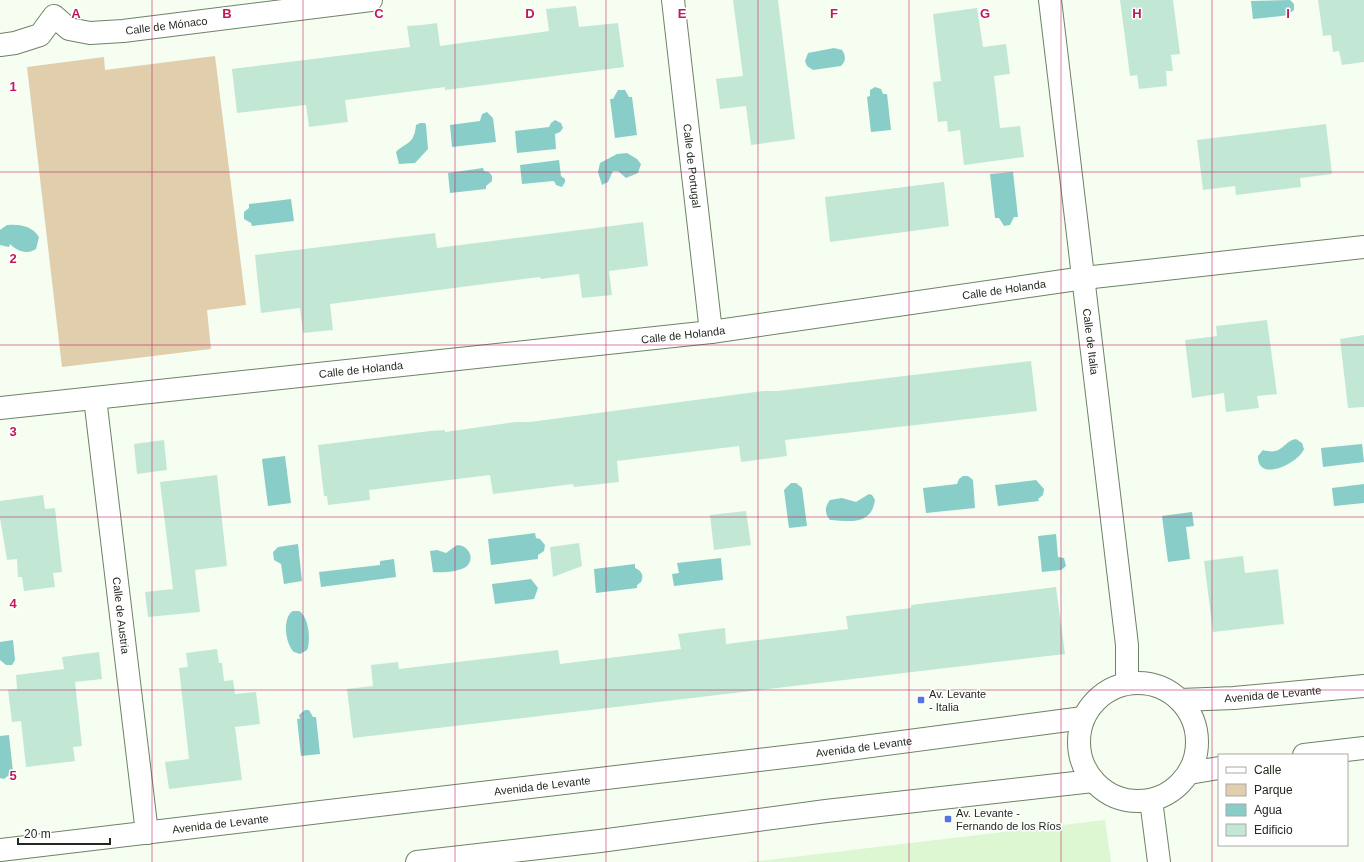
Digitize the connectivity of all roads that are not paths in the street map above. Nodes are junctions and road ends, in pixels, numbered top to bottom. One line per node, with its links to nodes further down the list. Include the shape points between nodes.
1 (371, 0): 4 (street, Calle de Mónaco, via 90,32 69,29)
2 (673, 0): 8 (street, Calle de Portugal)
3 (1050, 0): 7 (street, Calle de Italia)
4 (53, 8): 5 (street, Calle de Mónaco, via 40,35)
5 (0, 45)
6 (1364, 247): 7 (street, Calle de Holanda)
7 (1084, 278): 8 (street, Calle de Holanda); 11 (street, Calle de Italia, via 1127,645)
8 (711, 332): 9 (street, Calle de Holanda)
9 (94, 398): 10 (street, Calle de Holanda); 21 (street, Calle de Austria)
10 (0, 408)
11 (1127, 683): 13 (street, via 1147,683 1165,689); 14 (street, via 1109,690 1094,702)
12 (1364, 686): 13 (street, Avenida de Levante, via 1234,698)
13 (1180, 700): 18 (street, via 1192,716 1197,735 1196,755)
14 (1084, 718): 19 (street, via 1079,734 1079,751 1084,768); 21 (street, Avenida de Levante, via 818,753)
15 (1364, 748): 16 (street)
16 (1313, 754)
17 (1218, 768): 18 (street)
18 (1189, 773): 20 (street, via 1166,795)
19 (1093, 781): 20 (street, via 1105,792 1119,799 1135,802); 23 (street)
20 (1150, 800): 24 (street)
21 (147, 833): 22 (street, Avenida de Levante)
22 (0, 850)
23 (417, 862)
24 (1159, 862)

